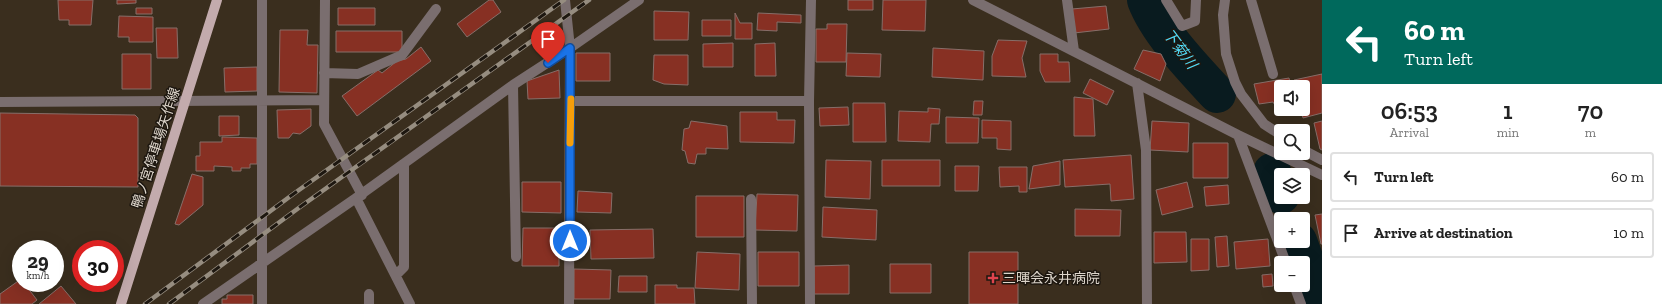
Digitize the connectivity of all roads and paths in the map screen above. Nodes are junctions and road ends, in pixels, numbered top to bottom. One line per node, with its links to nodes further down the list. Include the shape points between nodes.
1 (217, 0): 21 (main road, 鴨ノ宮停車場矢作線)
2 (262, 0): 22 (street)
3 (324, 0): 16 (street)
4 (565, 0): 14 (street)
5 (639, 0): 14 (street)
6 (811, 0): 24 (street)
7 (973, 0): 15 (street)
8 (1068, 0): 15 (street)
9 (1166, 0): 10 (street, via 1182,26 1195,21)
10 (1196, 0)
11 (1225, 0): 26 (street, via 1223,15 1226,54 1235,82 1264,124)
12 (1251, 0): 17 (street)
13 (436, 9): 16 (street, via 402,55 358,74)
14 (570, 48): 19 (street); 23 (street)
15 (1074, 51): 18 (street)
16 (324, 73): 20 (street)
17 (1273, 74)
18 (1137, 83): 27 (street); 46 (street, via 1146,150)
19 (513, 85): 30 (street); 35 (street)
20 (324, 100): 22 (street); 32 (street, via 324,124)
21 (186, 101): 22 (street); 25 (street); 39 (main road, 鴨ノ宮停車場矢作線)
22 (262, 101): 36 (street)
23 (571, 101): 24 (street); 43 (street)
24 (809, 101): 45 (street)
25 (0, 102)
26 (1274, 130)
27 (1238, 134): 31 (street); 34 (street)
28 (1310, 154): 29 (street)
29 (1322, 160)
30 (404, 164): 32 (street); 37 (street, via 404,267)
31 (1322, 173)
32 (359, 196): 36 (street); 37 (street)
33 (751, 199): 44 (street)
34 (1283, 256)
35 (516, 257)
36 (262, 263): 40 (street); 41 (street)
37 (396, 275): 42 (street)
38 (1297, 292): 47 (street)
39 (121, 304)
40 (203, 304)
41 (262, 304)
42 (410, 304)
43 (570, 304)
44 (752, 304)
45 (810, 304)
46 (1147, 304)
47 (1301, 304)

